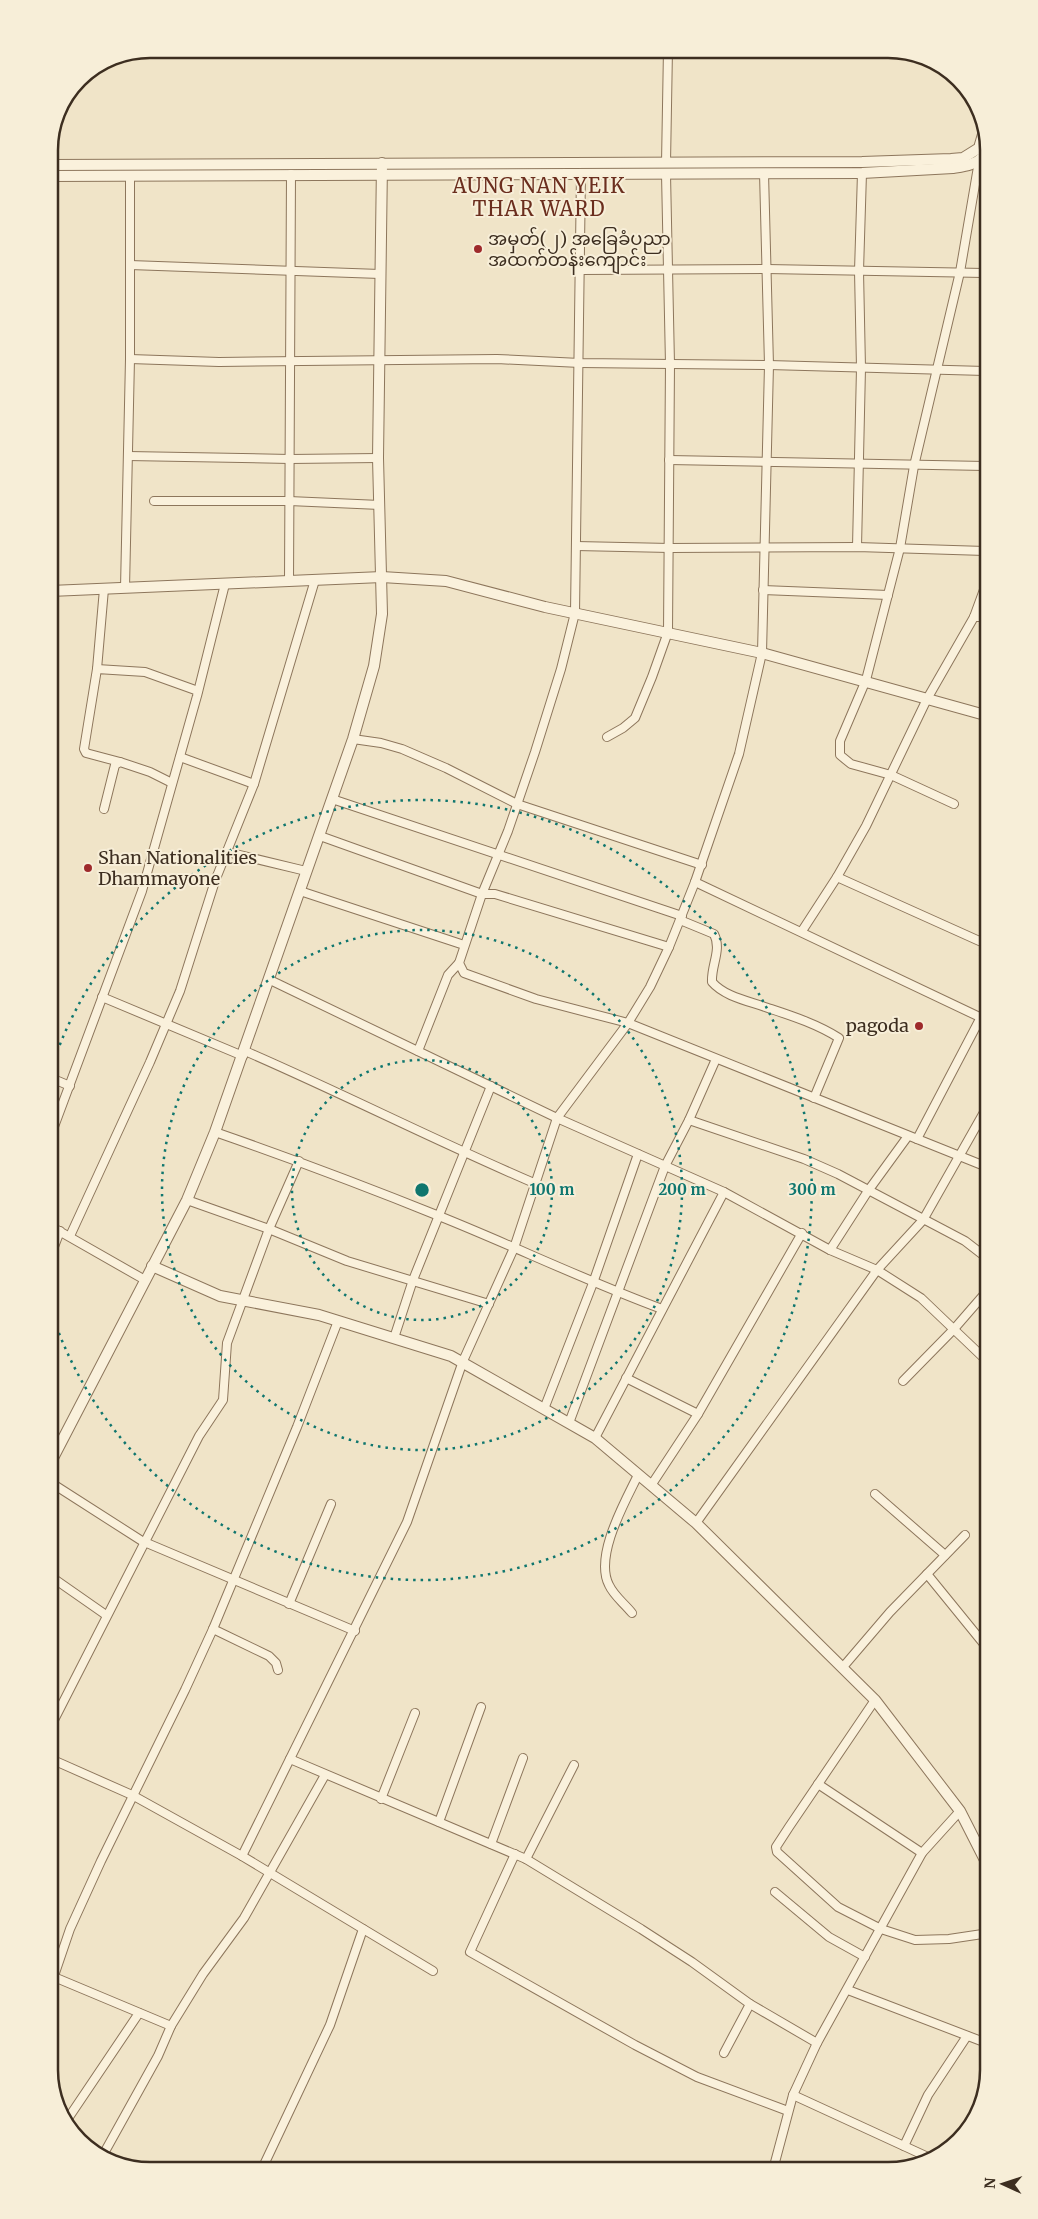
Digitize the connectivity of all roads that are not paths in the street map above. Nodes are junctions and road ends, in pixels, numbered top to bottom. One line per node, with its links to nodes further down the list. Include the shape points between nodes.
1 (668, 58): 4 (street)
2 (980, 145): 4 (street, via 963,158 862,162)
3 (980, 159): 10 (street, via 967,166 952,168)
4 (666, 162): 5 (street)
5 (382, 163): 7 (street); 12 (street)
6 (980, 163): 22 (street)
7 (58, 165)
8 (582, 173): 12 (street); 13 (street); 18 (street)
9 (764, 173): 10 (street); 13 (street); 17 (street)
10 (862, 173): 20 (street)
11 (291, 174): 12 (street); 15 (street); 21 (street)
12 (382, 174): 24 (street)
13 (666, 174): 19 (street)
14 (58, 176): 15 (street)
15 (130, 176): 16 (street)
16 (130, 265): 21 (street); 25 (street)
17 (767, 269): 19 (street); 20 (street); 30 (street)
18 (580, 270): 19 (street); 28 (street)
19 (669, 271): 29 (street)
20 (859, 271): 22 (street); 31 (street)
21 (291, 272): 24 (street); 27 (street)
22 (960, 272): 23 (street); 32 (street)
23 (980, 273)
24 (380, 274): 26 (street)
25 (130, 359): 27 (street); 34 (street)
26 (379, 360): 27 (street); 28 (street, via 496,359); 35 (street)
27 (290, 361): 36 (street)
28 (580, 363): 29 (street); 45 (street)
29 (670, 364): 30 (street); 37 (street)
30 (769, 365): 31 (street); 38 (street)
31 (860, 368): 32 (street); 39 (street)
32 (936, 371): 33 (street); 40 (street)
33 (980, 371)
34 (128, 456): 36 (street); 56 (street)
35 (378, 458): 36 (street); 44 (street)
36 (290, 459): 43 (street)
37 (669, 460): 38 (street); 48 (street)
38 (766, 463): 39 (street); 46 (street)
39 (858, 463): 40 (street); 47 (street)
40 (914, 466): 41 (street); 49 (street)
41 (980, 466)
42 (154, 501): 43 (street)
43 (289, 501): 44 (street); 53 (street)
44 (380, 505): 51 (street)
45 (576, 546): 48 (street); 61 (street)
46 (764, 546): 47 (street); 48 (street); 57 (street)
47 (857, 547): 49 (street)
48 (670, 548): 64 (street)
49 (900, 548): 50 (street); 59 (street)
50 (980, 551)
51 (382, 577): 52 (street); 61 (street, via 446,581); 72 (street, via 379,640)
52 (315, 580): 53 (street); 77 (street)
53 (289, 581): 54 (street)
54 (225, 584): 56 (street); 68 (street)
55 (104, 588): 56 (street); 58 (street); 66 (street)
56 (124, 588)
57 (763, 590): 59 (street); 65 (street)
58 (58, 591)
59 (888, 595): 67 (street)
60 (980, 601): 62 (street)
61 (575, 613): 64 (street); 79 (street, via 561,669)
62 (974, 617): 63 (street); 69 (street)
63 (980, 617)
64 (668, 632): 65 (street); 71 (street, via 635,718)
65 (762, 653): 67 (street); 85 (street, via 739,754)
66 (96, 669): 68 (street, via 146,672); 74 (street, via 84,749 86,753)
67 (866, 680): 69 (street); 75 (street, via 840,741 840,755 852,764)
68 (198, 691): 73 (street)
69 (928, 699): 70 (street); 75 (street)
70 (980, 713)
71 (607, 737)
72 (353, 739): 78 (street); 79 (street, via 402,749)
73 (180, 757): 76 (street); 77 (street)
74 (120, 762): 76 (street); 81 (street, via 115,765)
75 (891, 775): 80 (street); 87 (street)
76 (172, 783): 98 (street, via 142,891)
77 (254, 784): 83 (street)
78 (332, 799): 82 (street); 84 (street)
79 (517, 804): 84 (street); 85 (street)
80 (954, 804)
81 (104, 809)
82 (320, 836): 86 (street); 90 (street)
83 (227, 852): 86 (street); 100 (street)
84 (497, 856): 90 (street); 91 (street)
85 (702, 865): 88 (street)
86 (306, 871): 89 (street)
87 (837, 877): 92 (street); 93 (street)
88 (695, 882): 91 (street); 92 (street)
89 (300, 891): 94 (street); 97 (street)
90 (482, 894): 94 (street); 95 (street, via 495,894)
91 (681, 918): 95 (street); 109 (street, via 714,934 718,952 713,964 712,982 725,993 786,1014 839,1038)
92 (802, 931): 99 (street)
93 (980, 941)
94 (464, 945): 96 (street)
95 (669, 947): 101 (street)
96 (459, 963): 101 (street, via 464,973); 103 (street, via 448,975)
97 (270, 980): 103 (street); 104 (street)
98 (102, 997): 100 (street); 107 (street)
99 (980, 1018)
100 (167, 1023): 104 (street); 133 (street)
101 (628, 1023): 105 (street); 112 (street)
102 (980, 1025): 116 (street)
103 (418, 1051): 108 (street)
104 (244, 1054): 114 (street); 117 (street, via 330,1088)
105 (716, 1059): 109 (street); 113 (street)
106 (58, 1081): 107 (street)
107 (70, 1086): 110 (street)
108 (491, 1086): 112 (street); 117 (street)
109 (814, 1098): 115 (street)
110 (58, 1117)
111 (980, 1117): 119 (street)
112 (557, 1118): 118 (street); 123 (street)
113 (689, 1120): 122 (street); 124 (street, via 804,1159)
114 (215, 1132): 120 (street); 126 (street)
115 (908, 1136): 116 (street); 124 (street)
116 (918, 1139): 119 (street)
117 (465, 1154): 123 (street); 127 (street)
118 (638, 1154): 122 (street); 141 (street)
119 (958, 1155): 121 (street); 128 (street)
120 (299, 1161): 127 (street); 129 (street)
121 (980, 1164)
122 (665, 1166): 125 (street); 142 (street)
123 (534, 1183): 134 (street)
124 (868, 1191): 128 (street); 135 (street)
125 (724, 1192): 131 (street); 146 (street)
126 (187, 1200): 129 (street); 137 (street)
127 (439, 1216): 134 (street); 140 (street)
128 (923, 1220): 136 (street, via 965,1241); 138 (street)
129 (269, 1229): 140 (street, via 347,1261); 144 (street)
130 (60, 1231): 132 (street); 133 (street)
131 (802, 1233): 135 (street); 155 (street)
132 (58, 1236)
133 (70, 1236): 139 (street)
134 (514, 1248): 141 (street); 145 (street)
135 (830, 1250): 138 (street)
136 (980, 1253)
137 (152, 1266): 139 (street); 144 (street)
138 (877, 1270): 148 (street, via 921,1298); 164 (street)
139 (145, 1280): 158 (street)
140 (413, 1280): 145 (street); 149 (street)
141 (593, 1283): 142 (street); 154 (street)
142 (618, 1292): 146 (street); 156 (street)
143 (980, 1299): 148 (street)
144 (241, 1302): 147 (street); 166 (street, via 227,1343 223,1400 199,1436)
145 (489, 1304): 151 (street)
146 (662, 1309): 152 (street)
147 (338, 1321): 149 (street); 169 (street)
148 (954, 1329): 150 (street); 153 (street)
149 (394, 1338): 151 (street)
150 (980, 1353)
151 (463, 1361): 154 (street); 175 (street, via 407,1522)
152 (626, 1378): 155 (street); 157 (street)
153 (903, 1381)
154 (544, 1409): 156 (street)
155 (698, 1414): 160 (street)
156 (569, 1423): 157 (street)
157 (595, 1438): 159 (street)
158 (58, 1448)
159 (638, 1475): 160 (street); 172 (street, via 614,1527 606,1556 609,1585)
160 (652, 1484): 164 (street)
161 (58, 1488): 166 (street)
162 (875, 1494): 167 (street)
163 (331, 1504): 171 (street)
164 (696, 1523): 177 (street)
165 (965, 1535): 167 (street)
166 (146, 1543): 169 (street); 173 (street)
167 (945, 1555): 168 (street)
168 (927, 1574): 176 (street); 177 (street)
169 (232, 1580): 171 (street); 174 (street)
170 (58, 1582): 173 (street)
171 (289, 1604): 175 (street)
172 (632, 1612)
173 (106, 1616): 181 (street)
174 (213, 1629): 178 (street, via 268,1656); 189 (street)
175 (355, 1631): 184 (street)
176 (980, 1639)
177 (843, 1667): 179 (street)
178 (278, 1670)
179 (875, 1700): 188 (street); 191 (street)
180 (481, 1707): 192 (street)
181 (58, 1712)
182 (415, 1713): 190 (street)
183 (523, 1758): 193 (street)
184 (290, 1759): 187 (street); 197 (street)
185 (58, 1762): 189 (street)
186 (574, 1765): 198 (street)
187 (324, 1775): 190 (street); 199 (street)
188 (818, 1784): 195 (street); 202 (street, via 776,1847 777,1852 838,1907)
189 (132, 1795): 197 (street); 205 (street, via 70,1929)
190 (381, 1799): 192 (street)
191 (960, 1811): 194 (street); 195 (street)
192 (439, 1822): 193 (street)
193 (491, 1844): 196 (street)
194 (980, 1850)
195 (922, 1853): 202 (street)
196 (515, 1854): 198 (street); 217 (street, via 470,1952 697,2077)
197 (242, 1856): 199 (street)
198 (526, 1860): 209 (street, via 641,1929)
199 (268, 1872): 201 (street); 211 (street, via 244,1918 203,1974)
200 (775, 1892): 204 (street, via 829,1937)
201 (362, 1929): 206 (street); 222 (street, via 330,2025)
202 (881, 1929): 203 (street, via 915,1940 949,1940); 204 (street)
203 (980, 1935)
204 (865, 1957): 208 (street)
205 (58, 1965)
206 (433, 1971)
207 (58, 1979): 210 (street)
208 (848, 1990): 212 (street); 214 (street)
209 (750, 2004): 214 (street); 215 (street)
210 (139, 2013): 211 (street); 218 (street)
211 (171, 2026): 220 (street)
212 (967, 2036): 213 (street); 219 (street, via 928,2095)
213 (980, 2041)
214 (817, 2043): 216 (street)
215 (724, 2053)
216 (793, 2095): 217 (street); 219 (street)
217 (788, 2111): 223 (street)
218 (70, 2115)
219 (904, 2146): 221 (street)
220 (106, 2150)
221 (923, 2155)
222 (266, 2161)
223 (775, 2162)

